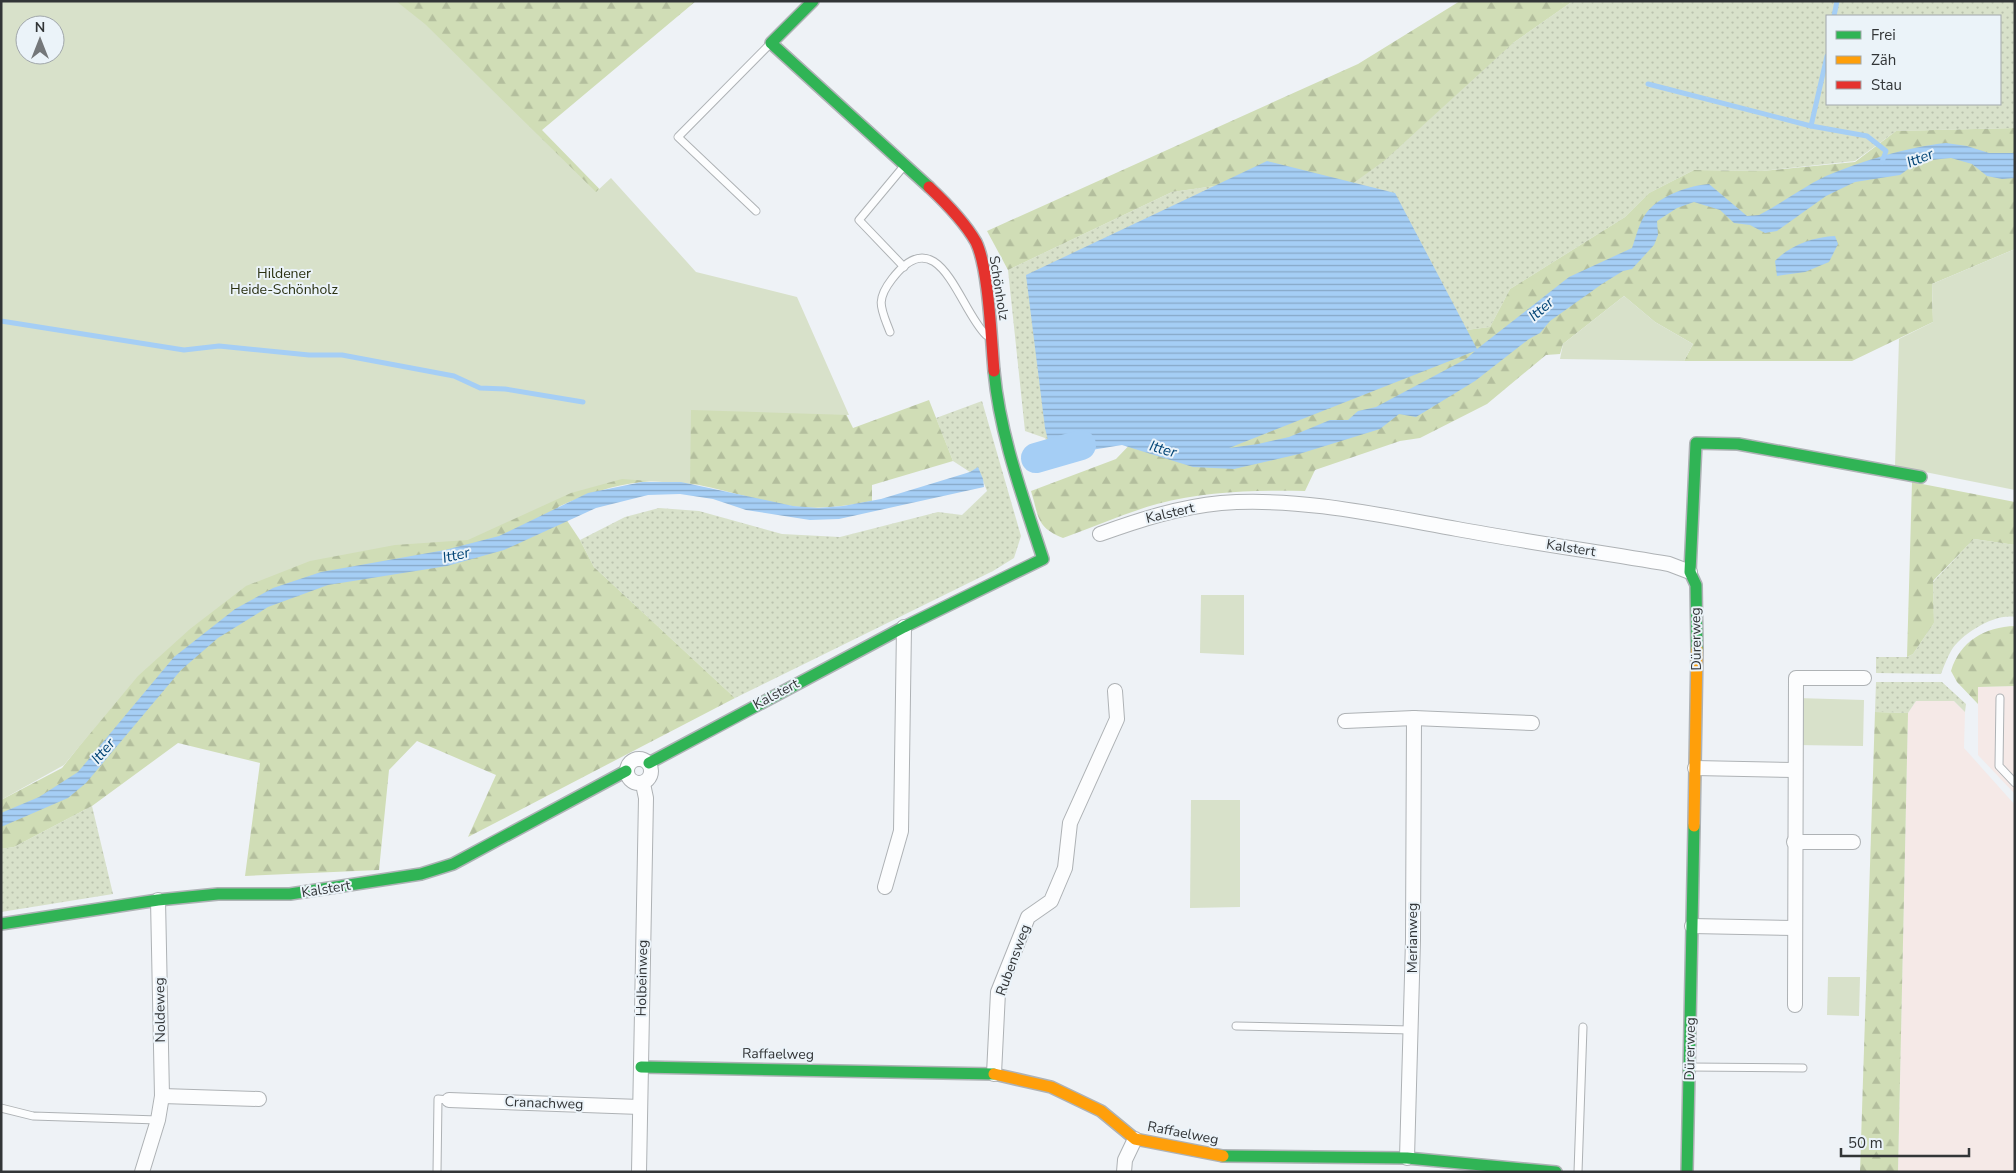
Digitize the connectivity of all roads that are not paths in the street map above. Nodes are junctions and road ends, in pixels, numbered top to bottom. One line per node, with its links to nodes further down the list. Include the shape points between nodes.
1 (813, 1): 2 (street)
2 (771, 43): 3 (street, Schönholz); 4 (lane, via 678,137)
3 (904, 166): 5 (lane, via 859,220); 7 (street, Schönholz, via 949,206 976,243 984,271)
4 (756, 211)
5 (904, 267): 6 (lane, via 880,297); 7 (lane, via 920,259 935,261 942,266 976,324)
6 (890, 332)
7 (992, 341): 10 (street, Schönholz, via 998,406 1006,445)
8 (1921, 477): 11 (street, via 1738,444 1696,443)
9 (1100, 534): 11 (street, Kalstert, via 1176,510 1220,503 1281,502 1342,508 1669,564)
10 (1043, 559): 12 (street, Kalstert)
11 (1690, 572): 20 (street, Dürerweg, via 1696,586)
12 (904, 627): 19 (street, Kalstert); 27 (street, via 901,831)
13 (1864, 678): 21 (street, via 1796,678)
14 (1115, 691): 39 (street, Rubensweg, via 1117,719 1070,822 1065,868 1051,901 1028,917 998,992)
15 (2000, 698): 23 (lane, via 1999,766)
16 (1414, 718): 17 (street); 18 (street); 35 (street, Merianweg)
17 (1345, 721)
18 (1532, 723)
19 (649, 763): 22 (street, Kalstert, via 635,759); 24 (street, via 650,779)
20 (1695, 768): 21 (street); 30 (street, Dürerweg)
21 (1795, 770): 25 (street)
22 (626, 771): 24 (street, via 635,784); 28 (street, Kalstert, via 453,864 421,874 290,894 218,894)
23 (2015, 783)
24 (643, 784): 36 (street, Holbeinweg, via 646,798)
25 (1794, 842): 26 (street); 31 (street)
26 (1853, 842)
27 (885, 887)
28 (158, 900): 29 (street, Kalstert); 40 (street, Noldeweg)
29 (1, 924)
30 (1692, 926): 31 (street); 37 (street, Dürerweg)
31 (1795, 928): 32 (street)
32 (1795, 1005)
33 (1236, 1026): 35 (lane)
34 (1583, 1027): 53 (lane)
35 (1411, 1030): 47 (street, Merianweg)
36 (641, 1067): 39 (street, Raffaelweg); 43 (street, Holbeinweg)
37 (1690, 1067): 38 (lane); 54 (street, Dürerweg)
38 (1803, 1068)
39 (994, 1074): 46 (street, Raffaelweg, via 1051,1087 1105,1113)
40 (162, 1096): 41 (street); 45 (street, Noldeweg)
41 (258, 1099)
42 (444, 1099): 43 (street, Cranachweg); 49 (lane, Cranachweg)
43 (640, 1107): 50 (street, Holbeinweg)
44 (1, 1108): 45 (lane, via 33,1116)
45 (158, 1120): 48 (street, Noldeweg)
46 (1135, 1139): 47 (street, Raffaelweg, via 1218,1156); 51 (street, via 1125,1160)
47 (1408, 1158): 52 (street, Raffaelweg)
48 (142, 1172)
49 (437, 1172)
50 (639, 1172)
51 (1124, 1172)
52 (1556, 1172)
53 (1578, 1172)
54 (1687, 1172)

